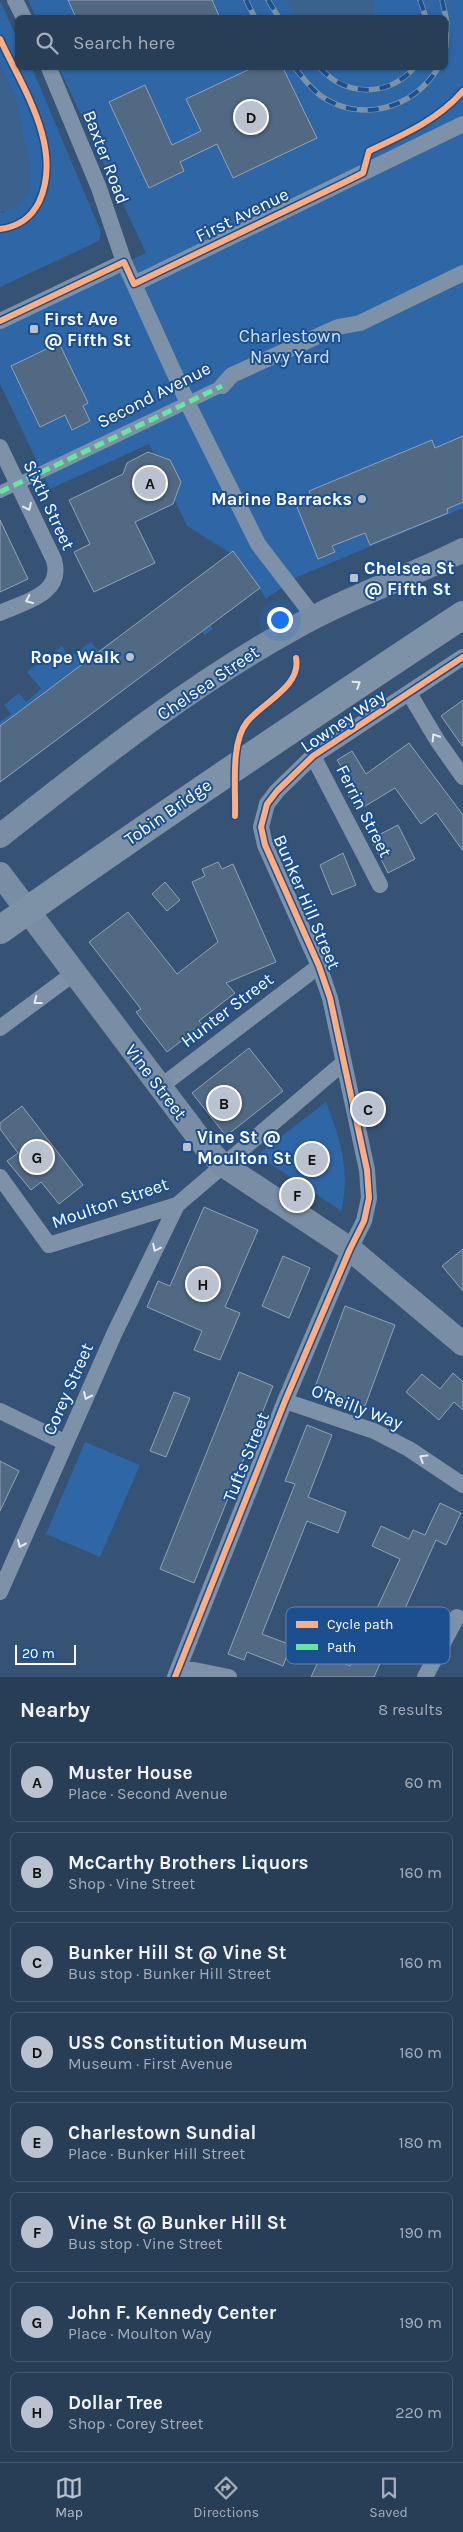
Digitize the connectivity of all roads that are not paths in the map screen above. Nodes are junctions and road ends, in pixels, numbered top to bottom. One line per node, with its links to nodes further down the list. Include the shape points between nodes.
1 (15, 0): 2 (street)
2 (22, 15)
3 (50, 70): 5 (street, Baxter Road, via 99,188)
4 (463, 124): 7 (street, First Avenue)
5 (124, 262): 7 (street, Baxter Road); 8 (street)
6 (463, 273): 9 (street, Second Avenue, via 360,323 338,327 232,375)
7 (134, 284): 10 (street, Baxter Road)
8 (0, 321)
9 (222, 386): 10 (street, Second Avenue)
10 (187, 402): 12 (street, Second Avenue); 17 (street, Baxter Road, via 258,544)
11 (0, 447): 12 (street, Sixth Street)
12 (18, 484): 13 (street, Second Avenue); 15 (street, Sixth Street, one-way to 15, via 54,560 56,572 54,582 44,593)
13 (0, 492)
14 (463, 550): 17 (main road, Chelsea Street)
15 (0, 613)
16 (463, 615): 27 (highway, Tobin Bridge, one-way to 16, bridge, via 259,750)
17 (314, 617): 24 (main road, Chelsea Street, via 201,686 98,759)
18 (463, 657): 19 (street, Lowney Way)
19 (409, 693): 21 (street, Lowney Way); 22 (street, one-way to 19)
20 (330, 702): 27 (highway, Tobin Bridge, bridge)
21 (313, 756): 23 (street, Lowney Way, via 269,800); 26 (street, Ferrin Street)
22 (463, 778)
23 (261, 827): 28 (street, Bunker Hill Street, via 265,845)
24 (0, 836)
25 (0, 874): 29 (main road, Vine Street)
26 (380, 885)
27 (0, 931)
28 (319, 966): 31 (street, Bunker Hill Street, via 330,998); 32 (street, Hunter Street)
29 (73, 974): 30 (street, one-way to 30); 32 (main road, Vine Street)
30 (0, 1028)
31 (343, 1063): 33 (street, Moulton Street); 36 (street, Bunker Hill Street, via 367,1170 369,1198 364,1221)
32 (160, 1087): 33 (main road, Vine Street, via 204,1146)
33 (223, 1164): 35 (street, Moulton Street); 36 (main road, Vine Street)
34 (0, 1177): 35 (street, Moulton Street, via 49,1245)
35 (177, 1205): 40 (street, Corey Street, one-way to 40, via 115,1332)
36 (350, 1249): 37 (main road); 38 (street, Tufts Street)
37 (463, 1344)
38 (285, 1401): 41 (street, O'Reilly Way, one-way to 38, via 409,1449 374,1431); 46 (street, Tufts Street)
39 (0, 1411): 40 (street)
40 (66, 1443): 42 (street, Corey Street, one-way to 42)
41 (463, 1485)
42 (0, 1592)
43 (457, 1617): 44 (street)
44 (450, 1630)
45 (432, 1664): 48 (street)
46 (177, 1672): 47 (street)
47 (228, 1677)
48 (425, 1677)

